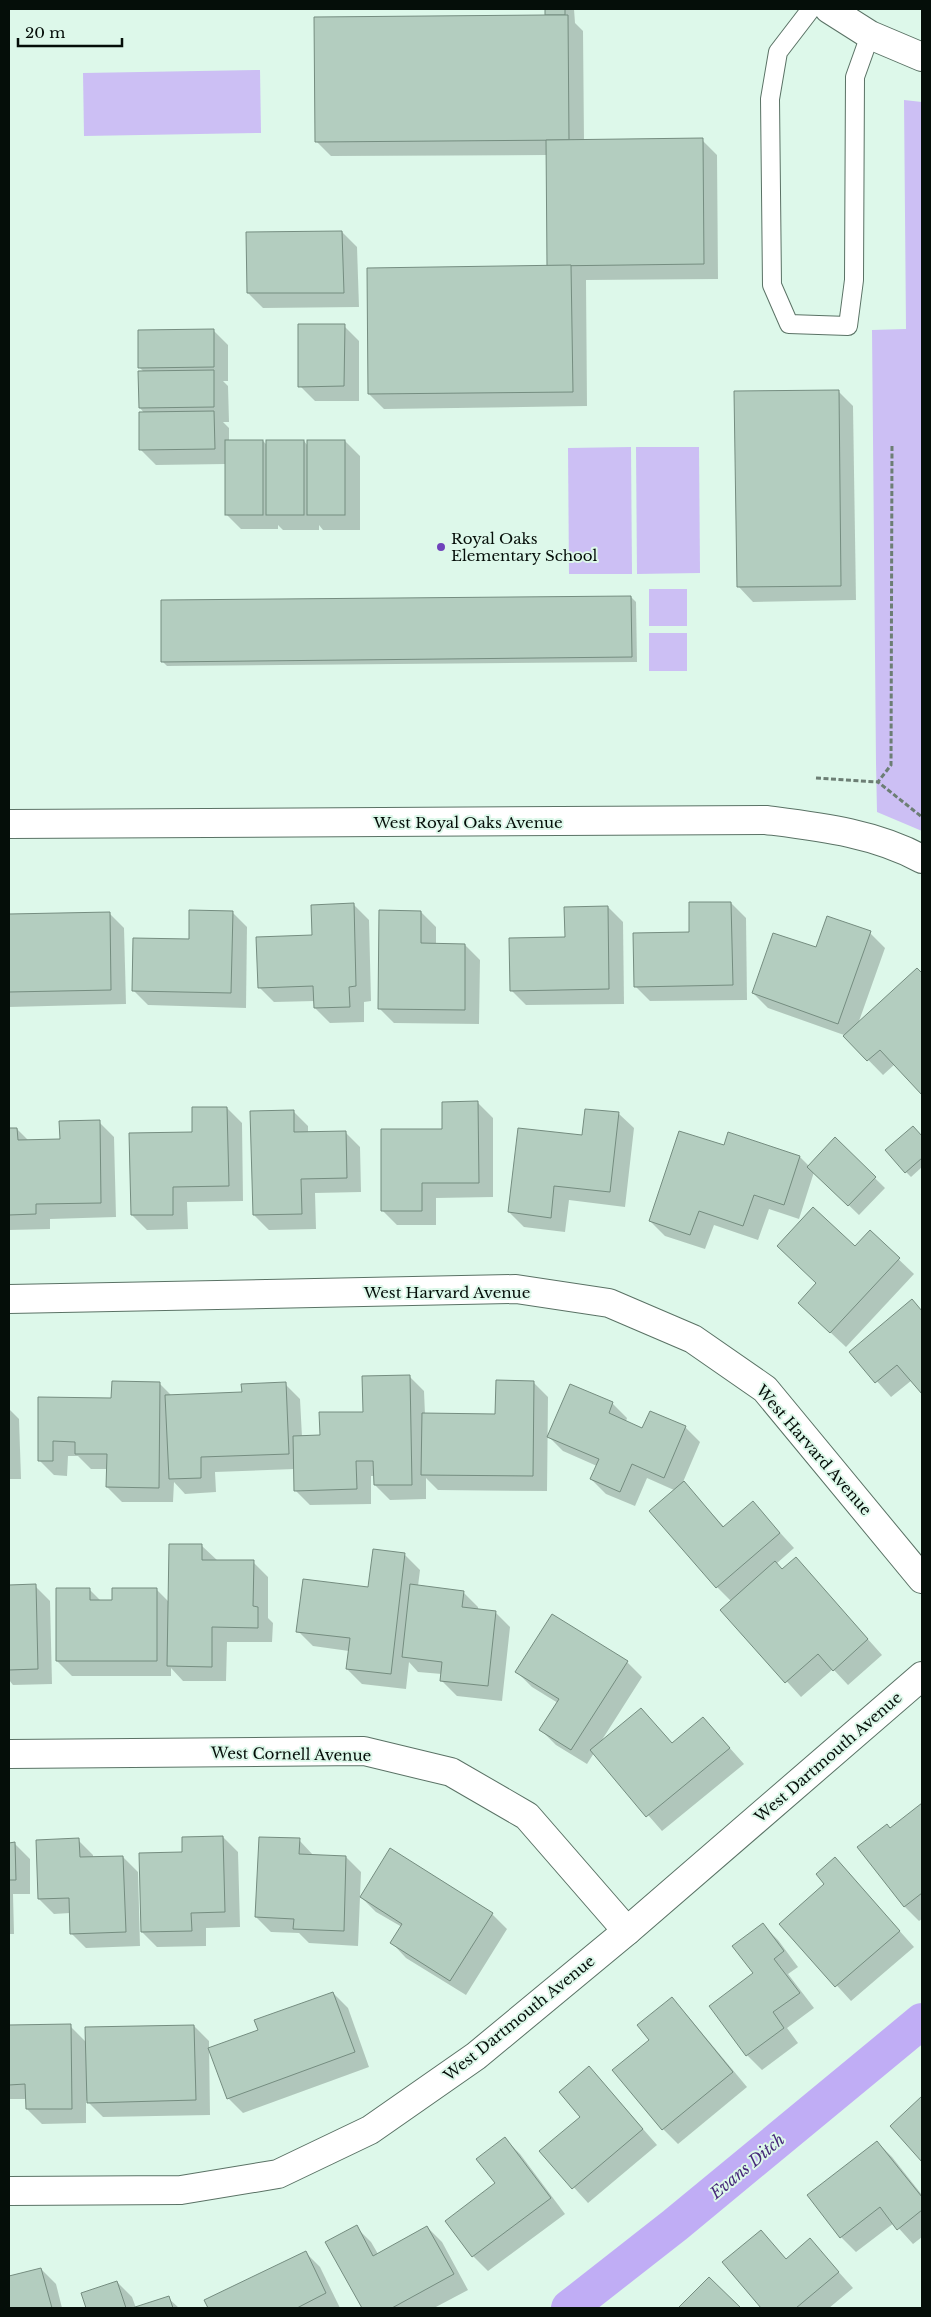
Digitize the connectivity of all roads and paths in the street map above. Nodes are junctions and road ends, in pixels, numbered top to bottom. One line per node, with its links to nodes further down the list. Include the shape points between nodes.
1 (811, 9): 3 (lane, via 778,52 770,100 772,286 789,324 848,326 854,280 855,77)
2 (829, 9): 3 (street)
3 (870, 35): 4 (street)
4 (922, 57)
5 (892, 446): 7 (path, via 892,765)
6 (816, 778): 7 (path)
7 (878, 782): 8 (path)
8 (922, 817)
9 (9, 824): 10 (street, West Royal Oaks Avenue, via 766,820 845,831)
10 (922, 859)
11 (9, 1299): 12 (street, West Harvard Avenue, via 516,1289 608,1303 693,1339 765,1389)
12 (922, 1579)
13 (922, 1676): 15 (street, West Dartmouth Avenue)
14 (9, 1754): 15 (street, West Cornell Avenue, via 364,1752 451,1772 528,1816)
15 (627, 1931): 16 (street, West Dartmouth Avenue, via 476,2056 370,2130 278,2174 181,2190)
16 (9, 2192)

